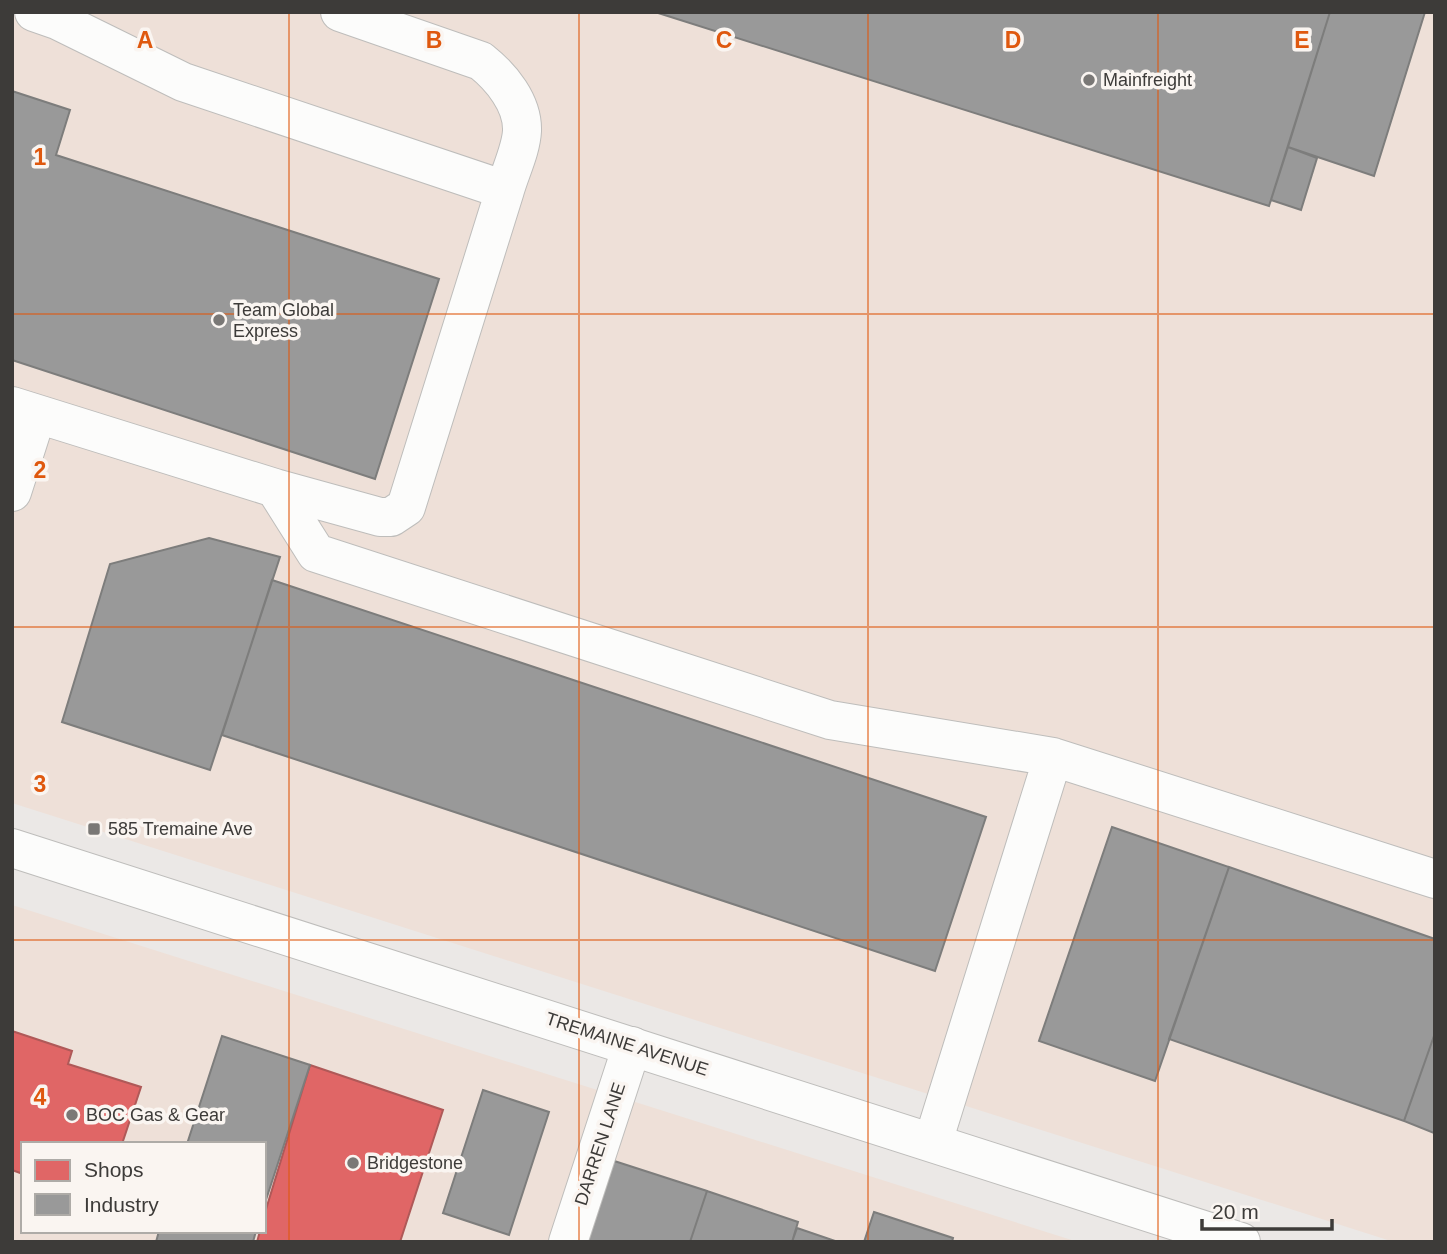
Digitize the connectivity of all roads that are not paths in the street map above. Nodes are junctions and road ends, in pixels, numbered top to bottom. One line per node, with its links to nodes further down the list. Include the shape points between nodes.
1 (34, 12): 3 (main road, via 183,82)
2 (340, 12): 3 (main road, via 481,61 496,74 509,91 522,131)
3 (505, 190): 5 (main road, via 405,507 391,517 380,517)
4 (25, 410): 5 (main road); 6 (main road)
5 (275, 488): 7 (main road, via 316,553 830,719)
6 (12, 492)
7 (1053, 757): 9 (main road); 11 (main road)
8 (12, 848): 10 (main road, TREMAINE AVENUE)
9 (1435, 879)
10 (632, 1046): 11 (main road, TREMAINE AVENUE); 12 (main road, DARREN LANE)
11 (933, 1142): 13 (main road, TREMAINE AVENUE)
12 (568, 1242)
13 (1241, 1242)

